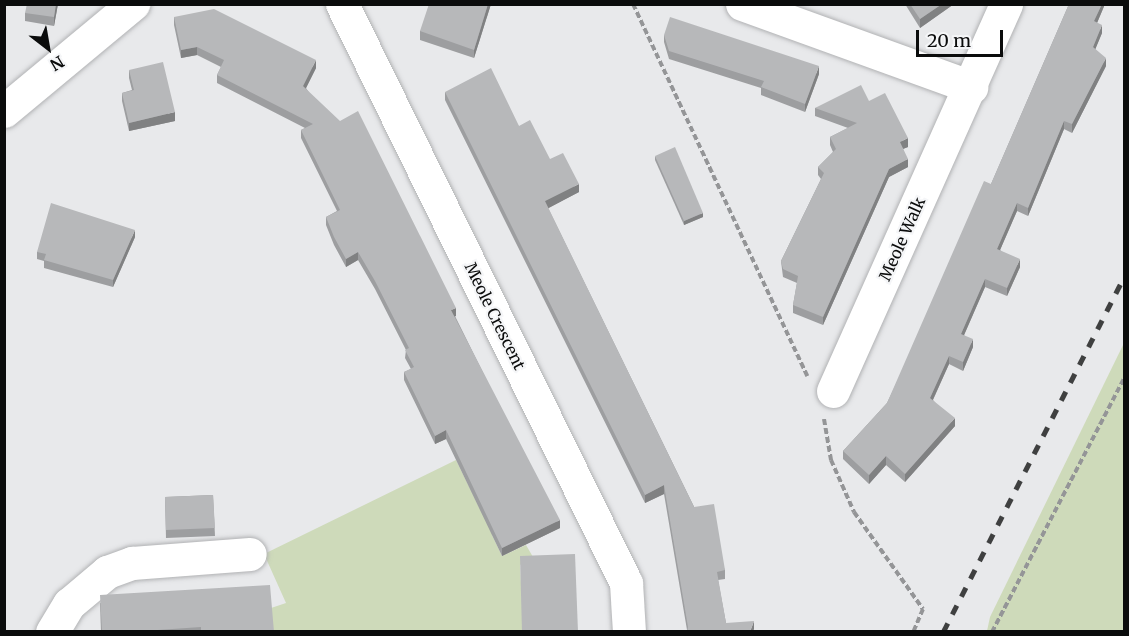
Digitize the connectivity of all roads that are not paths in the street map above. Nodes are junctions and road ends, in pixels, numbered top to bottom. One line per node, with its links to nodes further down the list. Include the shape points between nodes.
1 (133, 4): 6 (street)
2 (342, 4): 10 (street, Meole Crescent, via 626,583)
3 (742, 4): 5 (street)
4 (1006, 4): 5 (street, Meole Walk)
5 (971, 87): 7 (street, Meole Walk)
6 (4, 111)
7 (822, 394)
8 (250, 554): 9 (street, via 132,563 107,572 69,604)
9 (52, 632)
10 (629, 632)

